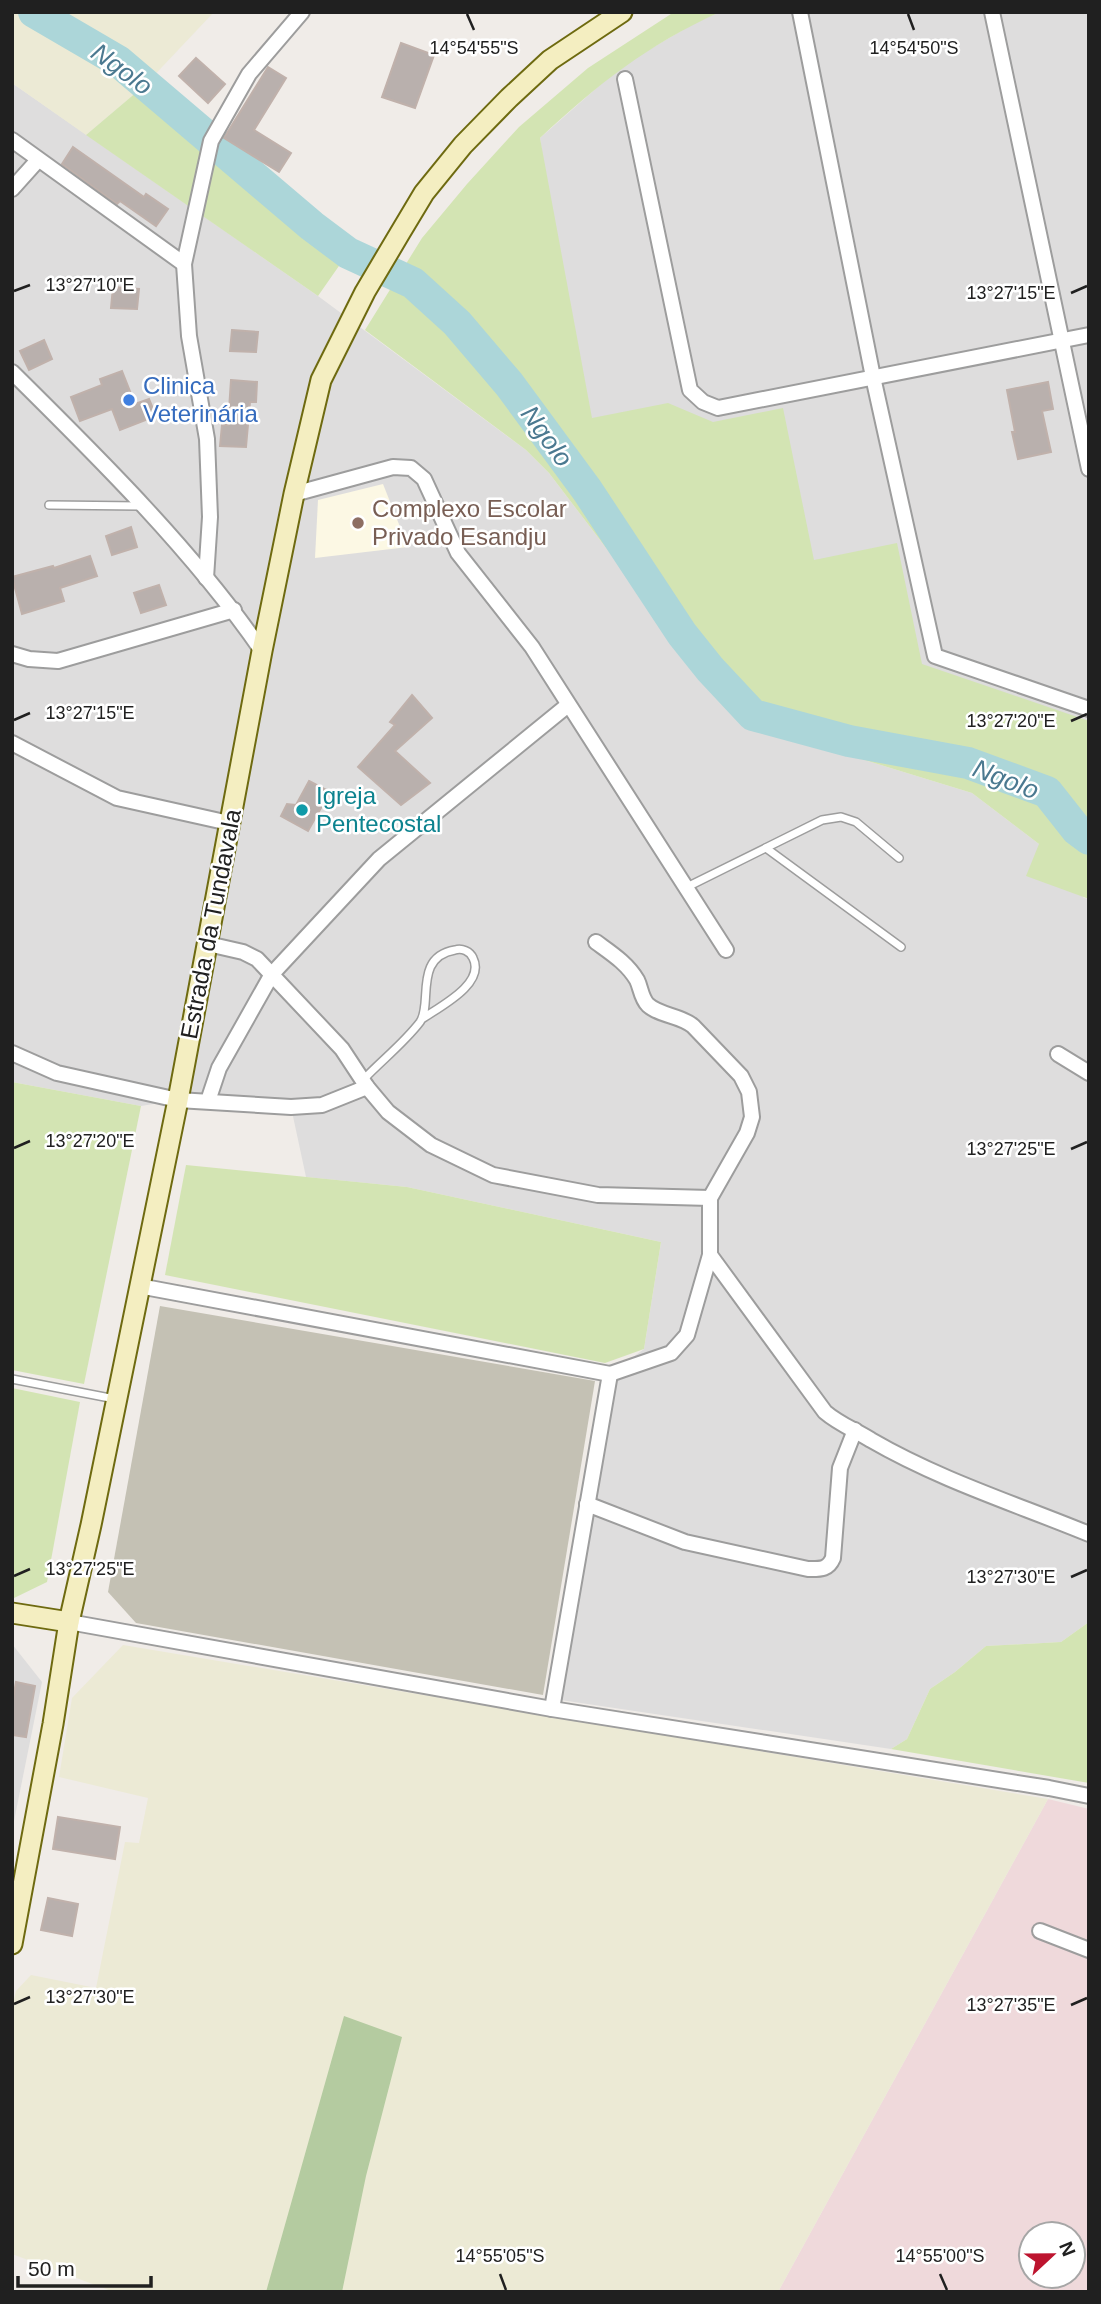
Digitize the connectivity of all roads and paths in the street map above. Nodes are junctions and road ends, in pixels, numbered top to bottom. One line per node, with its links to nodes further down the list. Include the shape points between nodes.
1 (302, 12): 9 (street, via 249,74 211,141)
2 (622, 12): 15 (main road, Estrada da Tundavala, via 550,60 509,97 424,193 365,292 321,380)
3 (800, 12): 13 (street)
4 (992, 12): 11 (street)
5 (625, 79): 13 (street, via 690,390 718,408)
6 (12, 140): 7 (street)
7 (38, 160): 8 (street); 9 (street)
8 (12, 189)
9 (184, 264): 18 (street, via 189,337 207,439 210,517)
10 (1089, 335): 11 (street)
11 (1060, 340): 13 (street); 14 (street)
12 (12, 372): 17 (street)
13 (873, 377): 23 (street, via 935,656)
14 (1089, 469)
15 (294, 494): 20 (main road, Estrada da Tundavala); 22 (street, via 393,467 411,468 424,479 458,553 532,648)
16 (50, 505): 17 (lane)
17 (141, 506): 18 (street)
18 (206, 578): 19 (street)
19 (234, 610): 20 (street); 21 (street, via 58,661)
20 (262, 651): 25 (main road, Estrada da Tundavala)
21 (12, 654)
22 (568, 705): 28 (street); 33 (street, via 379,859)
23 (1089, 709)
24 (12, 743): 25 (street, via 117,798)
25 (229, 823): 30 (main road, Estrada da Tundavala)
26 (766, 848): 27 (lane, via 822,820 841,817 856,822); 28 (lane); 31 (lane)
27 (899, 858)
28 (686, 887): 32 (street)
29 (596, 942): 41 (street, via 631,971 646,1003 686,1019 741,1076 749,1091 752,1118 747,1133)
30 (208, 944): 33 (street, via 243,952); 39 (main road, Estrada da Tundavala)
31 (901, 947)
32 (726, 950)
33 (272, 974): 38 (street, via 342,1049); 40 (street, via 219,1068)
34 (422, 1019): 34 (lane, via 428,973 438,957 453,950 468,952 474,958 471,983); 38 (lane)
35 (12, 1053): 39 (street, via 57,1073)
36 (1058, 1054): 37 (street)
37 (1089, 1073)
38 (365, 1084): 40 (street, via 322,1105); 41 (street, via 388,1112 430,1145 493,1175 598,1195)
39 (178, 1100): 40 (street); 43 (main road, Estrada da Tundavala)
40 (208, 1101)
41 (710, 1198): 42 (street)
42 (710, 1255): 44 (street, via 687,1335 671,1353); 47 (street, via 825,1412)
43 (139, 1286): 44 (street); 46 (main road, Estrada da Tundavala)
44 (610, 1374): 48 (street)
45 (12, 1380): 46 (lane)
46 (117, 1400): 51 (main road, Estrada da Tundavala)
47 (855, 1430): 48 (street, via 840,1468 834,1558 823,1569 685,1542); 49 (street, via 956,1482)
48 (587, 1504): 52 (street)
49 (1089, 1534)
50 (12, 1613): 51 (main road)
51 (69, 1622): 52 (street); 54 (main road, Estrada da Tundavala)
52 (552, 1709): 53 (street)
53 (1089, 1796)
54 (14, 1921): 56 (main road, Estrada da Tundavala)
55 (1040, 1931): 57 (street)
56 (12, 1944)
57 (1089, 1950)

